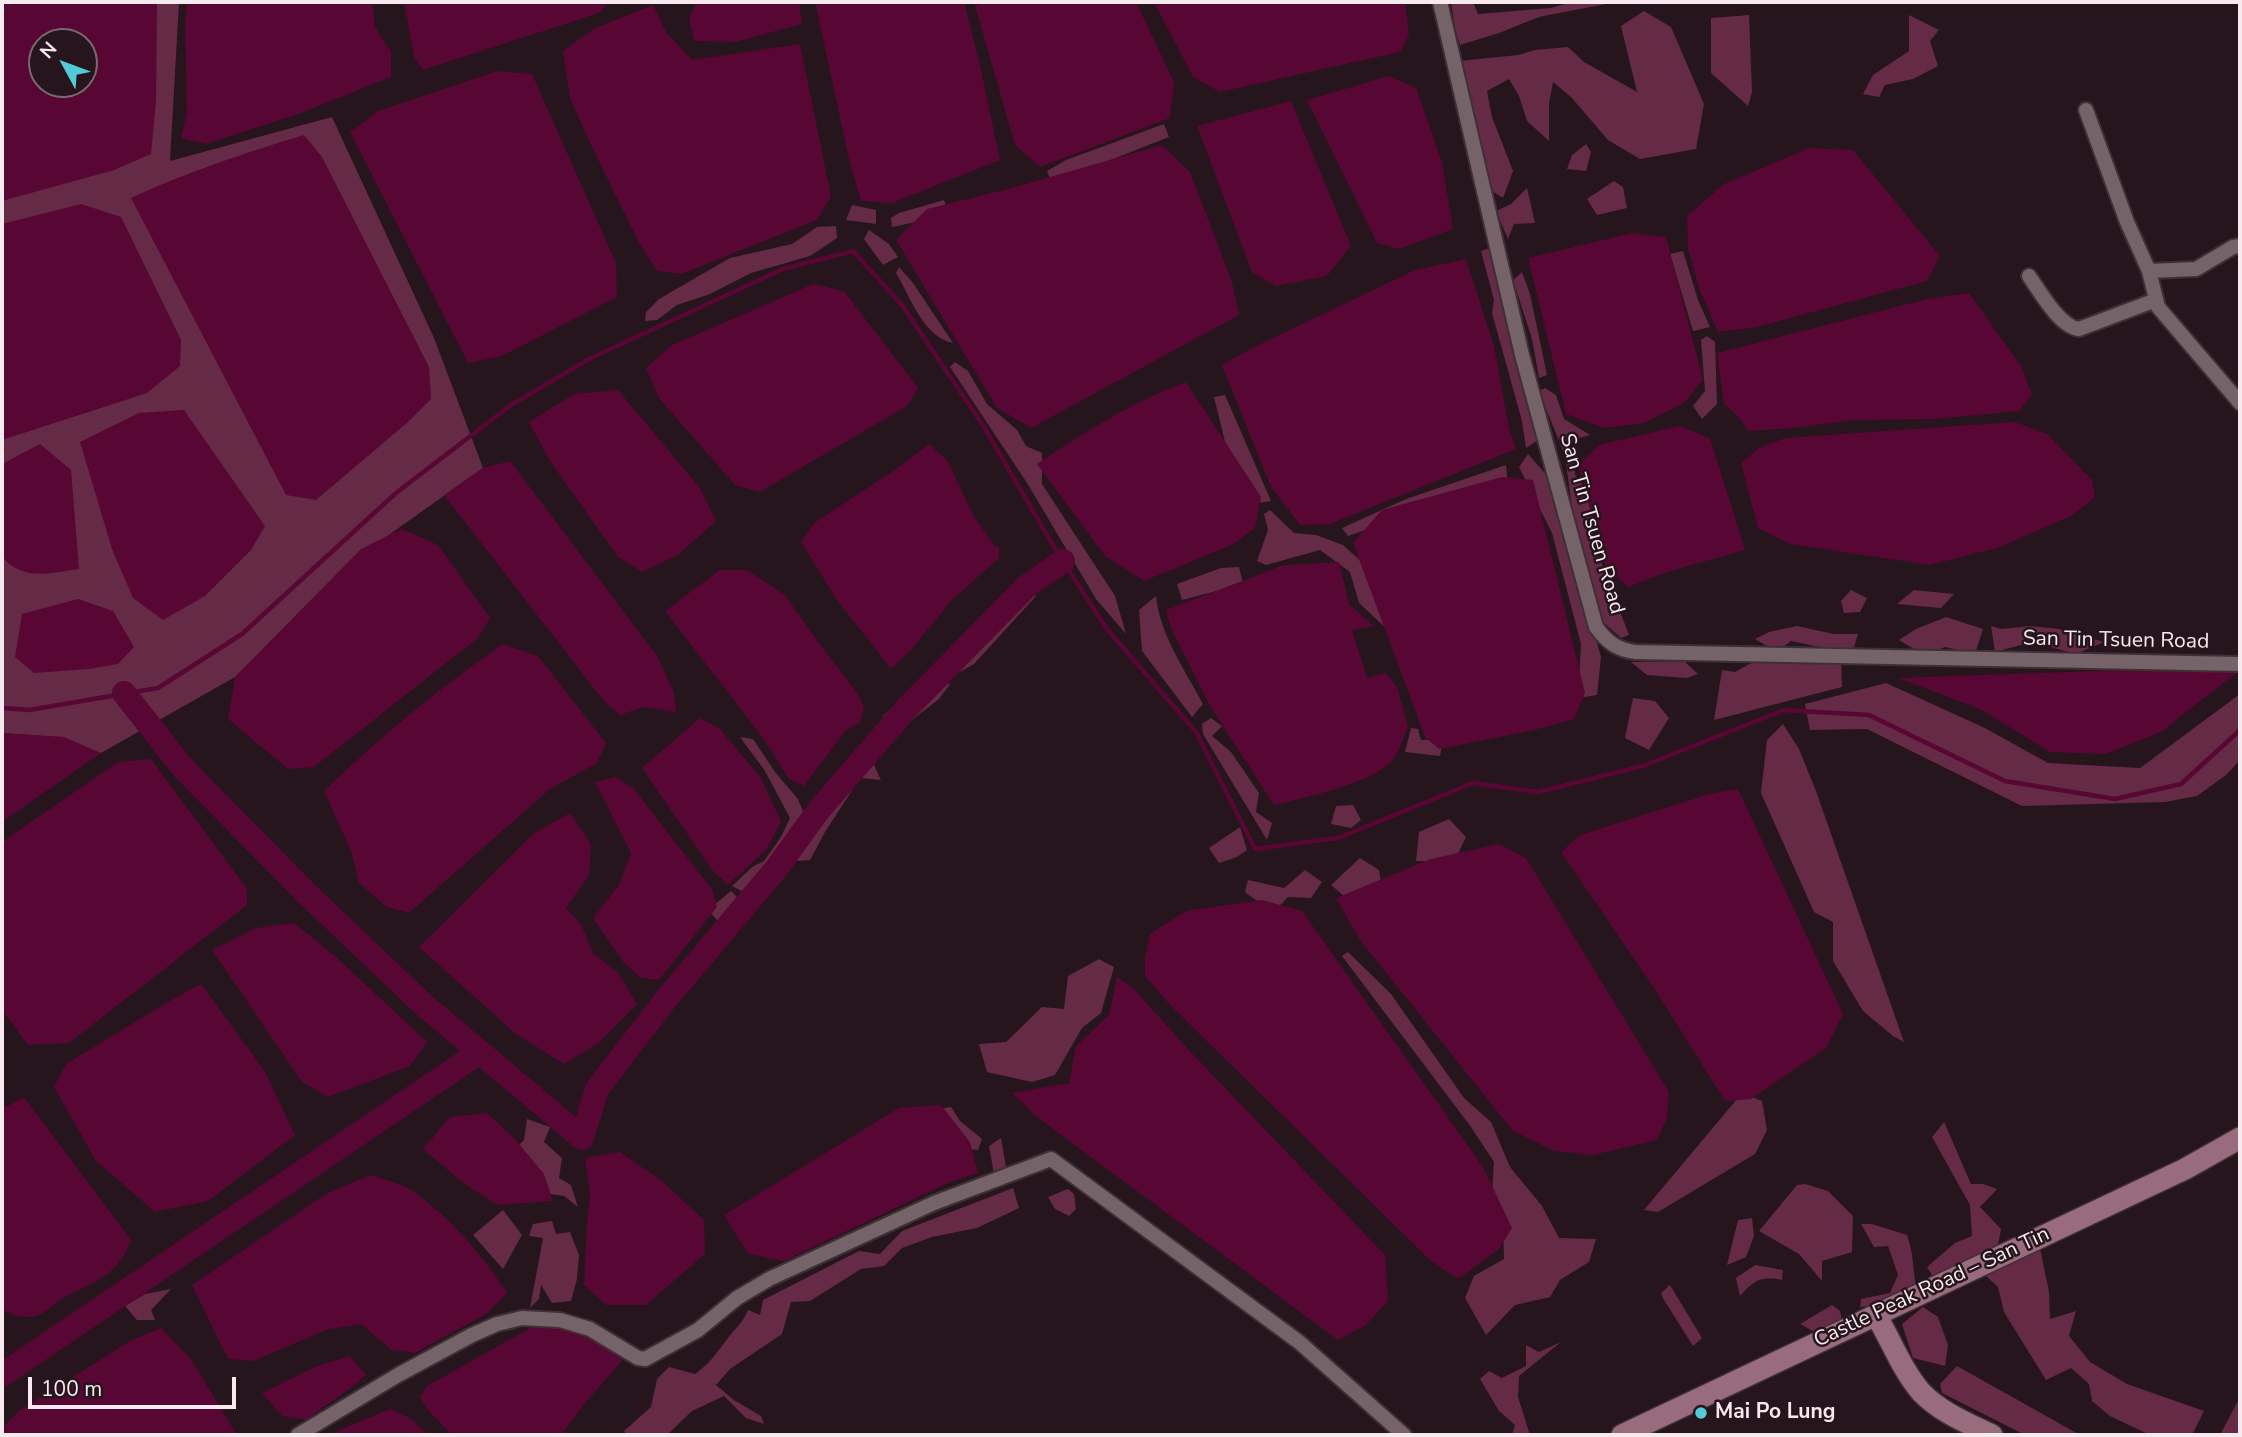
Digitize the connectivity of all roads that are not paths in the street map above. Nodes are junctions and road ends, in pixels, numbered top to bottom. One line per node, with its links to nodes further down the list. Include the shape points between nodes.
1 (1440, 2): 8 (street, San Tin Tsuen Road, via 1522,355 1596,627 1604,639 1616,648 1636,652)
2 (2086, 110): 4 (street)
3 (2240, 246): 4 (street, via 2196,269)
4 (2149, 271): 6 (street)
5 (2029, 276): 6 (street, via 2071,328)
6 (2156, 300): 7 (street)
7 (2240, 403)
8 (2240, 664)
9 (2240, 1138): 10 (main road, Castle Peak Road – San Tin, via 2185,1169)
10 (1876, 1315): 11 (main road, via 1923,1394); 14 (main road, Castle Peak Road – San Tin)
11 (1966, 1429): 15 (main road)
12 (298, 1435): 13 (street, via 472,1335 522,1318 560,1320 590,1329 645,1360 698,1330 769,1279 934,1203 1051,1159 1299,1342)
13 (1404, 1435)
14 (1622, 1435)
15 (1992, 1435)

